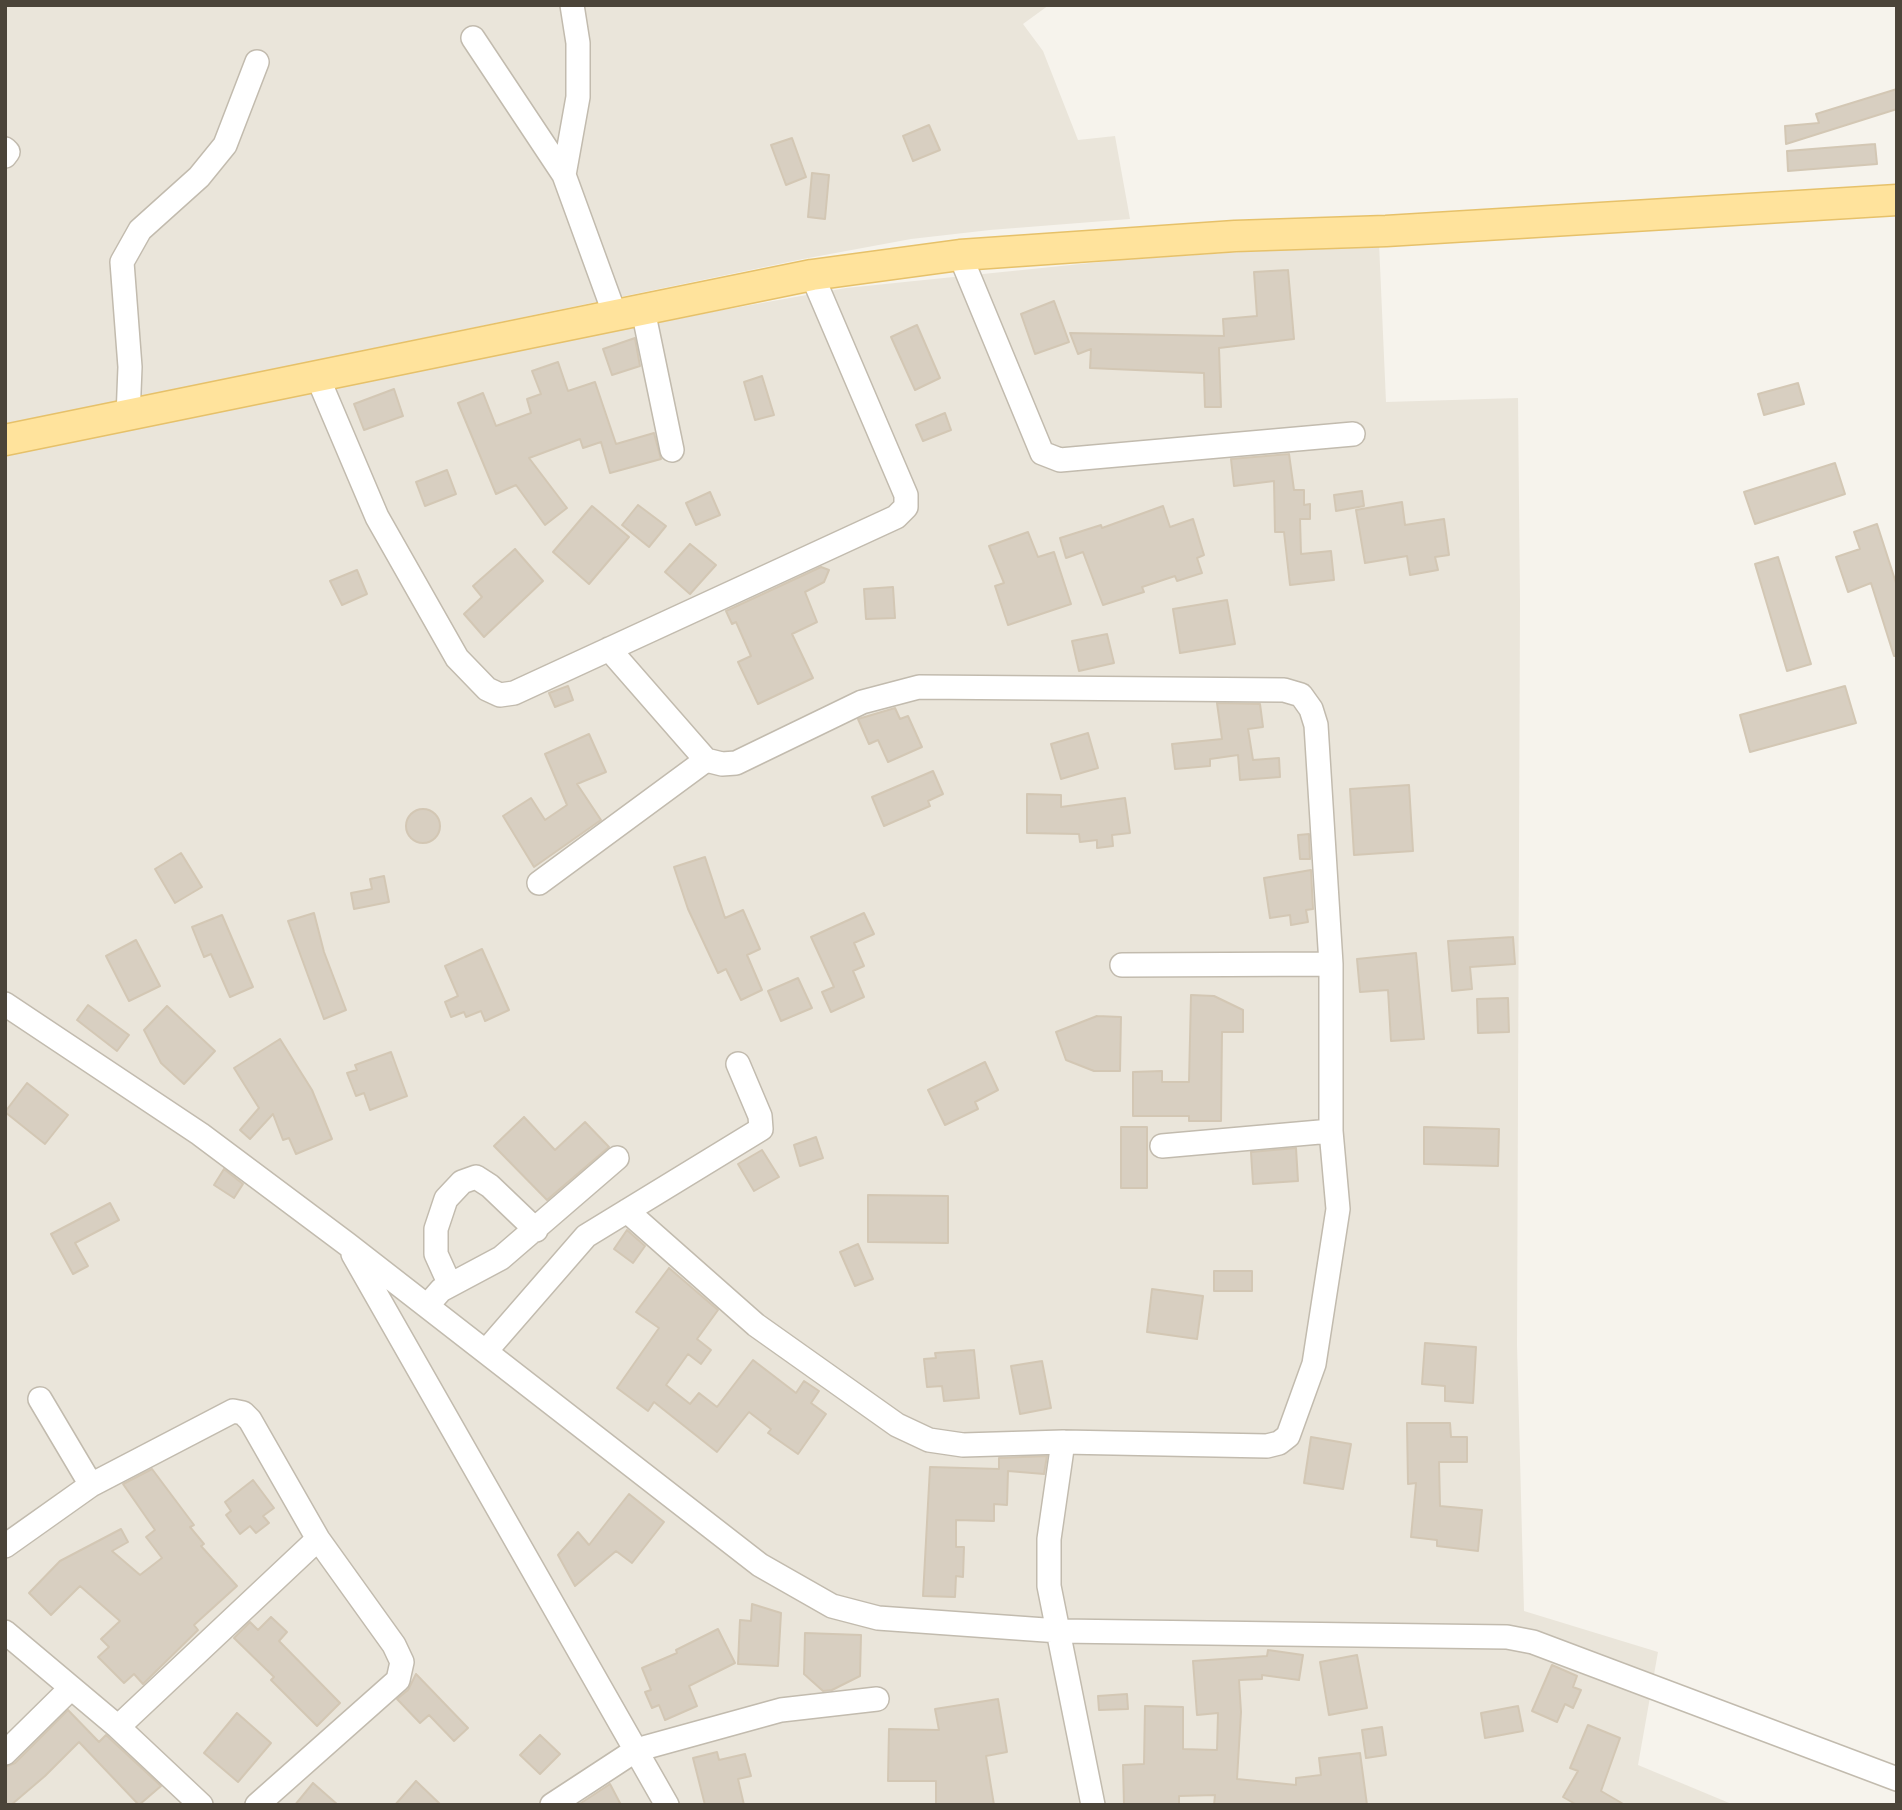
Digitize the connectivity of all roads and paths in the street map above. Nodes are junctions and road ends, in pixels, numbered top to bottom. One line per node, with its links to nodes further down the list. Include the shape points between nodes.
1 (572, 5): 6 (street, via 578,43 578,97)
2 (473, 38): 6 (street)
3 (257, 62): 12 (street, via 225,145 199,177 139,230 122,262 130,367)
4 (5, 149): 5 (street)
5 (5, 156)
6 (564, 175): 10 (street)
7 (1897, 200): 8 (main road)
8 (960, 255): 9 (main road); 13 (street, via 1042,453 1060,460)
9 (811, 275): 10 (main road); 16 (street, via 906,495 906,507 896,517)
10 (629, 313): 11 (main road); 15 (street)
11 (318, 378): 12 (main road); 16 (street, via 377,517 457,658 487,689 500,695 514,693)
12 (128, 417): 14 (main road)
13 (1353, 434)
14 (5, 440)
15 (672, 450)
16 (609, 649): 17 (street)
17 (706, 760): 18 (street); 19 (street, via 736,762 862,702 919,687 1284,690 1301,695 1317,725)
18 (539, 883)
19 (1331, 964): 20 (street); 23 (street)
20 (1122, 965)
21 (5, 1004): 28 (street, via 200,1134)
22 (738, 1064): 26 (street, via 761,1129)
23 (1331, 1131): 24 (street); 33 (street, via 1338,1209 1314,1364 1288,1436 1267,1446)
24 (1162, 1146)
25 (617, 1158): 27 (street)
26 (627, 1211): 31 (street, via 586,1236); 33 (street, via 756,1325 897,1425 929,1440 964,1445)
27 (536, 1230): 29 (street, via 501,1258); 29 (street, via 490,1186 476,1177 462,1182 446,1199 436,1229 436,1254)
28 (347, 1244): 30 (street); 42 (street)
29 (450, 1285): 30 (street)
30 (427, 1306): 31 (street)
31 (486, 1351): 38 (street, via 695,1517 796,1588 832,1606 878,1618)
32 (40, 1399): 34 (street)
33 (1062, 1442): 38 (street, via 1049,1539 1049,1586)
34 (91, 1485): 35 (street, via 233,1411 243,1413); 36 (street)
35 (318, 1539): 41 (street); 46 (street, via 394,1645 402,1662 398,1681)
36 (5, 1546)
37 (5, 1632): 39 (street)
38 (1059, 1632): 44 (street, via 1507,1637 1533,1642); 49 (street)
39 (71, 1688): 41 (street); 43 (street)
40 (877, 1699): 42 (street, via 781,1710)
41 (118, 1727): 45 (street)
42 (636, 1750): 47 (street); 48 (street)
43 (5, 1753)
44 (1897, 1779)
45 (201, 1805)
46 (257, 1805)
47 (552, 1805)
48 (667, 1805)
49 (1093, 1805)

